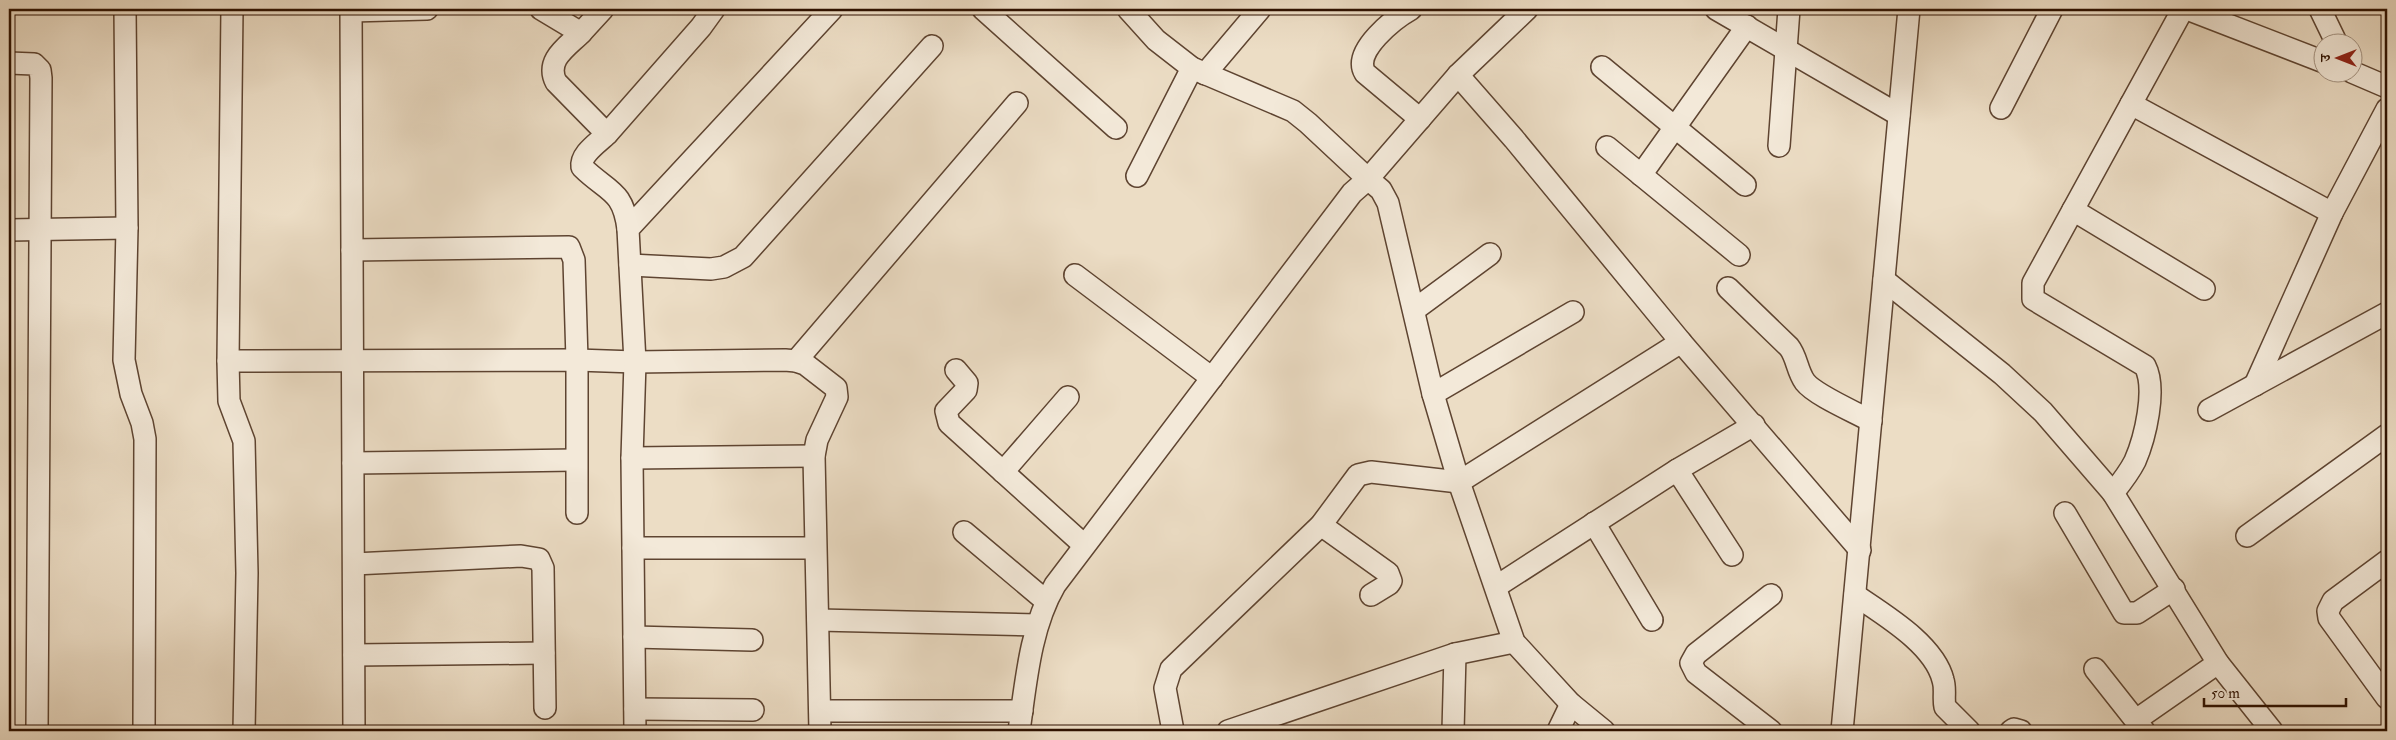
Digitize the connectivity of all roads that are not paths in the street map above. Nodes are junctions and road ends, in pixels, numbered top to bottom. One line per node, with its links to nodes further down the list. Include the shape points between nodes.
1 (125, 9): 50 (street)
2 (232, 9): 68 (street)
3 (427, 9): 20 (street)
4 (541, 9): 23 (street)
5 (603, 9): 23 (street)
6 (714, 9): 41 (street)
7 (832, 9): 52 (street)
8 (982, 9): 40 (street)
9 (1128, 9): 29 (street, via 1156,40)
10 (1260, 9): 29 (street)
11 (1411, 9): 38 (street, via 1384,28 1364,56 1362,68)
12 (1527, 9): 30 (street)
13 (1716, 9): 21 (street)
14 (1789, 9): 25 (street)
15 (1909, 9): 37 (street)
16 (2052, 9): 35 (street)
17 (2183, 9): 34 (street)
18 (2187, 9): 26 (street)
19 (2320, 9): 22 (street)
20 (351, 10): 54 (street)
21 (1747, 26): 25 (street); 39 (street)
22 (2331, 32)
23 (582, 33): 41 (street, via 555,59 552,75)
24 (932, 46): 57 (street, via 743,257 724,268 711,269)
25 (1785, 48): 37 (street); 42 (street)
26 (2314, 58)
27 (9, 63): 51 (street, via 34,64 40,70)
28 (1602, 67): 39 (street)
29 (1199, 71): 45 (street); 46 (street, via 1293,111)
30 (1458, 75): 38 (street); 65 (street)
31 (2364, 77): 32 (street)
32 (2387, 87)
33 (1016, 103): 69 (street)
34 (2131, 104): 48 (street); 49 (street)
35 (2001, 108)
36 (2387, 109): 49 (street)
37 (1899, 114): 59 (street)
38 (1420, 119): 46 (street)
39 (1674, 127): 44 (street); 47 (street)
40 (1116, 128)
41 (607, 134): 52 (street, via 584,156 582,167 622,201)
42 (1779, 146)
43 (1606, 147): 44 (street)
44 (1640, 175): 56 (street)
45 (1137, 176)
46 (1368, 179): 62 (street, via 1381,190 1388,203); 72 (street, via 1352,193)
47 (1745, 185)
48 (2073, 210): 61 (street); 87 (street, via 2033,283 2033,299 2146,366 2149,373 2149,406 2141,442 2128,473)
49 (2332, 212): 73 (street)
50 (127, 228): 51 (street); 127 (street, via 124,360 145,439)
51 (39, 229): 53 (street); 126 (street)
52 (628, 229): 57 (street)
53 (9, 230)
54 (352, 250): 66 (street); 67 (street, via 568,247 574,260)
55 (1490, 254): 62 (street)
56 (1739, 255)
57 (630, 265): 70 (street)
58 (1075, 274): 72 (street)
59 (1884, 280): 77 (street); 87 (street, via 2023,393)
60 (1728, 288): 77 (street, via 1789,347 1809,386)
61 (2204, 289)
62 (1414, 310): 74 (street)
63 (1574, 312): 74 (street)
64 (2387, 313): 73 (street)
65 (1681, 342): 78 (street); 86 (street)
66 (351, 360): 67 (street); 68 (street); 83 (street)
67 (577, 360): 70 (street); 82 (street)
68 (228, 361): 128 (street, via 229,400 244,441 247,573)
69 (796, 361): 70 (street); 80 (street, via 805,364 836,388 837,397 817,440)
70 (635, 362): 81 (street)
71 (956, 370): 85 (street, via 967,383 966,390 949,406 946,418)
72 (1212, 378): 94 (street)
73 (2255, 385): 76 (street)
74 (1433, 394): 86 (street)
75 (1068, 397): 85 (street)
76 (2209, 410)
77 (1871, 421): 97 (street)
78 (1754, 425): 84 (street); 97 (street)
79 (2387, 435): 93 (street)
80 (814, 456): 81 (street); 96 (street)
81 (632, 458): 95 (street)
82 (576, 460): 83 (street); 88 (street)
83 (353, 463): 100 (street)
84 (1677, 470): 90 (street); 98 (street)
85 (1003, 472): 94 (street)
86 (1460, 482): 91 (street, via 1365,472 1353,478); 101 (street)
87 (2113, 493): 102 (street)
88 (577, 513)
89 (2065, 513): 102 (street, via 2124,613 2137,613)
90 (1594, 523): 101 (street); 108 (street)
91 (1321, 525): 103 (street, via 1388,574 1389,584); 131 (street, via 1171,669 1165,688)
92 (964, 532): 106 (street)
93 (2246, 536)
94 (1084, 545): 106 (street)
95 (633, 548): 96 (street); 110 (street)
96 (815, 548): 107 (street)
97 (1860, 550): 105 (street)
98 (1732, 555)
99 (2387, 561): 118 (street, via 2334,601 2328,611 2329,618)
100 (354, 564): 113 (street, via 521,556 539,559 543,568); 115 (street)
101 (1497, 586): 112 (street)
102 (2174, 589): 116 (street)
103 (1371, 595)
104 (1770, 595): 136 (street, via 1696,654 1691,664 1696,673)
105 (1855, 595): 137 (street); 138 (street, via 1923,646 1943,680 1945,707)
106 (1046, 601): 109 (street)
107 (818, 620): 109 (street); 123 (street)
108 (1652, 620)
109 (1037, 625): 124 (street)
110 (634, 637): 111 (street); 121 (street)
111 (752, 640)
112 (1514, 642): 114 (street); 119 (street)
113 (544, 653): 115 (street); 120 (street)
114 (1455, 654): 132 (street); 133 (street)
115 (354, 655): 129 (street)
116 (2218, 664): 125 (street); 141 (street)
117 (2095, 669): 125 (street)
118 (2387, 698)
119 (1571, 704): 134 (street); 135 (street)
120 (545, 708)
121 (635, 709): 122 (street); 130 (street)
122 (753, 710)
123 (820, 721): 124 (street)
124 (1021, 721)
125 (2140, 726)
126 (37, 731)
127 (144, 731)
128 (244, 731)
129 (354, 731)
130 (635, 731)
131 (1173, 731)
132 (1228, 731)
133 (1453, 731)
134 (1558, 731)
135 (1604, 731)
136 (1771, 731)
137 (1842, 731)
138 (1968, 731)
139 (2011, 731): 140 (street)
140 (2021, 731)
141 (2272, 731)

